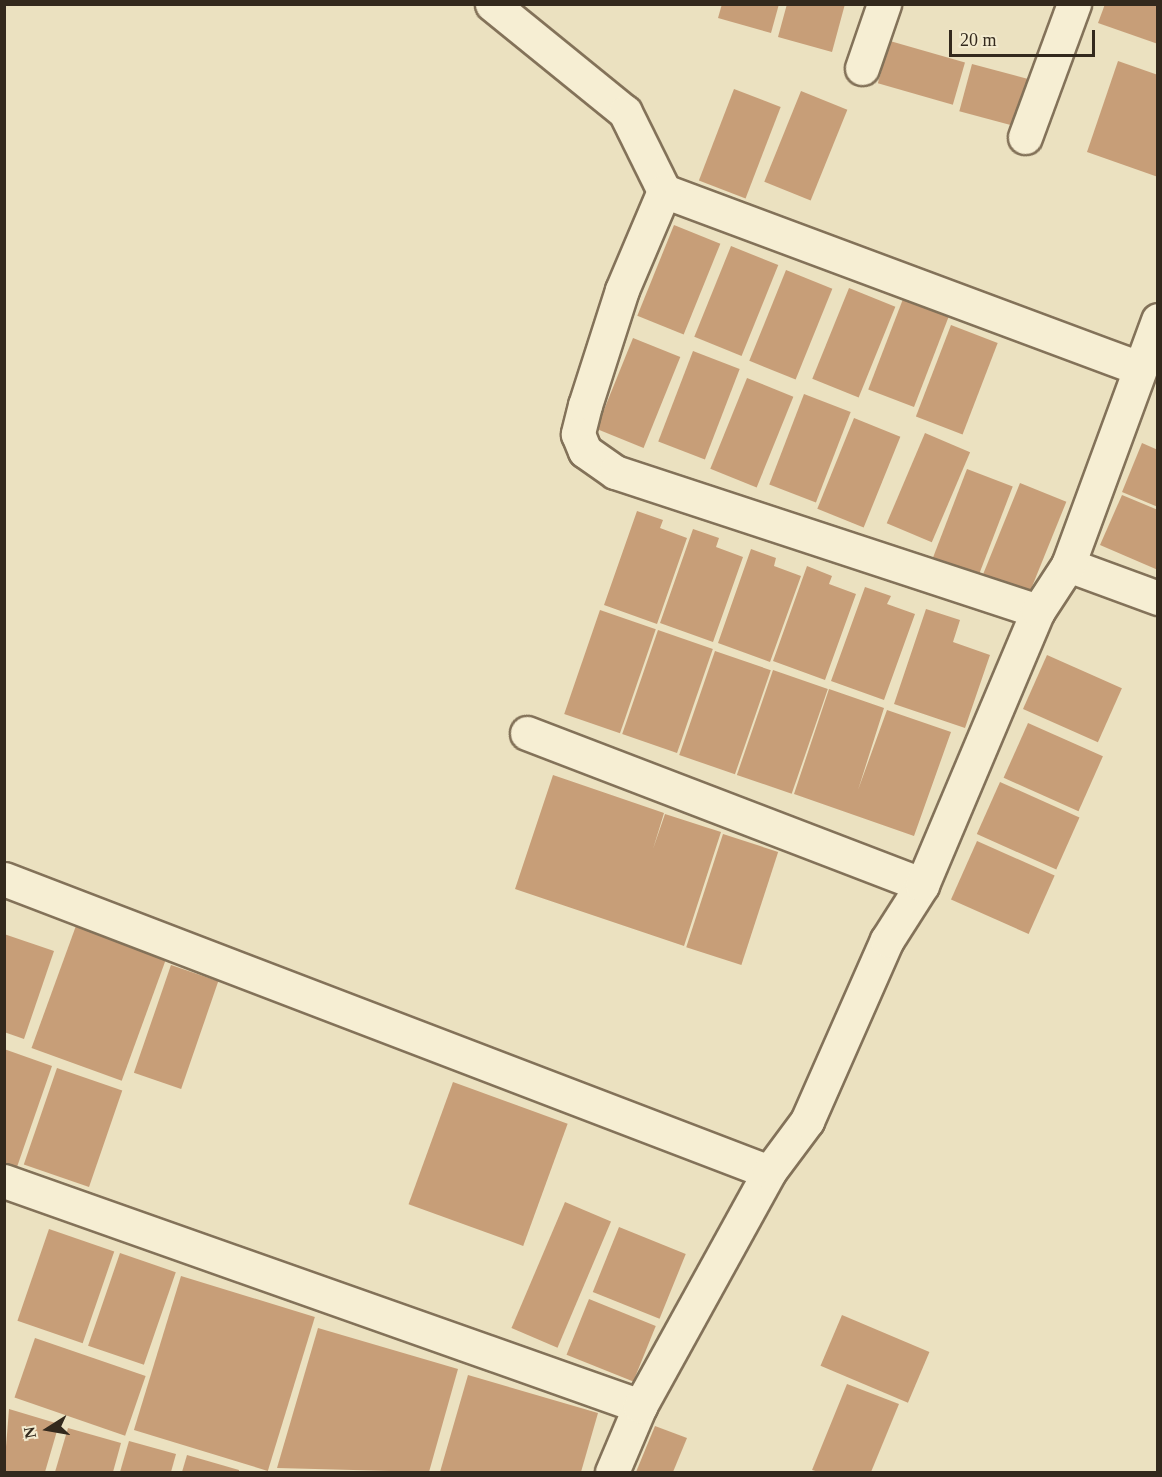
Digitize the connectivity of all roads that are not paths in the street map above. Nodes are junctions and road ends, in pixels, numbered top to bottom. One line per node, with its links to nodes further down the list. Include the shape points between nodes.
1 (492, 4): 6 (street, via 625,112)
2 (884, 4): 4 (street)
3 (1074, 4): 5 (street)
4 (862, 68)
5 (1025, 137)
6 (664, 191): 8 (street); 11 (street, via 622,290 585,405 578,434 585,451 615,472)
7 (1158, 320): 8 (street)
8 (1139, 368): 9 (street)
9 (1068, 565): 10 (street); 11 (street)
10 (1158, 598)
11 (1038, 611): 14 (street)
12 (527, 733): 14 (street)
13 (4, 879): 15 (street)
14 (922, 885): 15 (street, via 887,940 807,1121)
15 (769, 1172): 17 (street)
16 (4, 1181): 17 (street)
17 (640, 1406): 18 (street)
18 (612, 1473)

